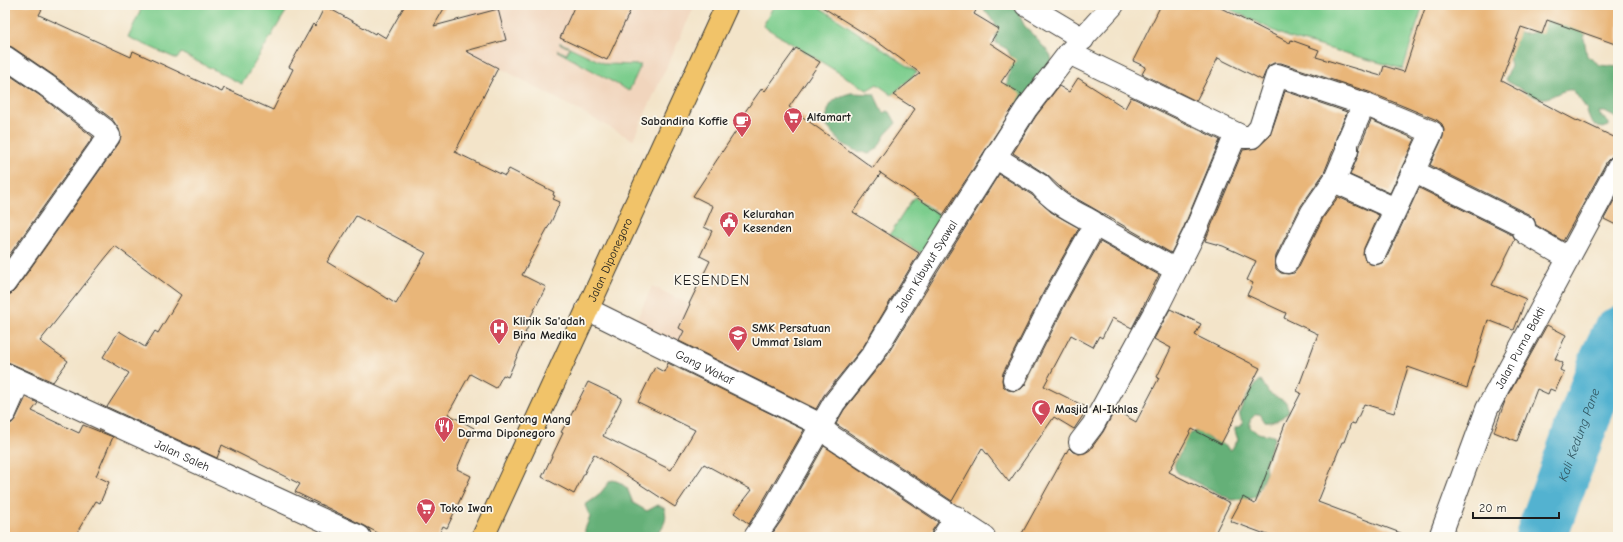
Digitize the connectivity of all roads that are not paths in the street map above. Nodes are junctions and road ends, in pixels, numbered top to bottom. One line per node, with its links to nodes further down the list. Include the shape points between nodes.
1 (727, 5): 19 (highway, Jalan Diponegoro)
2 (1026, 5): 4 (street)
3 (1113, 5): 4 (street, Jalan Kibuyut Syawal)
4 (1076, 46): 7 (street); 8 (street, Jalan Kibuyut Syawal, via 1026,109)
5 (5, 57): 18 (street, via 104,129 109,136)
6 (1364, 104): 7 (street, via 1277,75 1256,134 1252,137 1243,137); 10 (street, via 1432,132); 11 (street)
7 (1236, 134): 17 (street)
8 (995, 157): 13 (street, via 1040,185 1056,201); 23 (street, Jalan Kibuyut Syawal, via 873,354 834,403)
9 (1618, 167): 15 (street, Jalan Purna Bakti)
10 (1413, 171): 12 (street); 15 (street, via 1524,226 1527,234)
11 (1334, 181): 12 (street); 16 (street, via 1312,212)
12 (1395, 210): 14 (street)
13 (1095, 225): 17 (street); 21 (street)
14 (1375, 253)
15 (1568, 258): 31 (street, Jalan Purna Bakti, via 1487,409)
16 (1287, 262)
17 (1176, 270): 24 (street, via 1093,425)
18 (5, 283)
19 (587, 309): 23 (street, Gang Wakaf, via 813,421); 27 (highway, Jalan Diponegoro)
20 (12, 378): 22 (street); 26 (street, Jalan Saleh)
21 (1014, 379)
22 (5, 413)
23 (819, 428): 25 (street, Gang Wakaf); 28 (street, Jalan Kibuyut Syawal)
24 (1080, 442)
25 (956, 517): 29 (street); 30 (street, Gang Wakaf)
26 (360, 537)
27 (483, 537)
28 (755, 537)
29 (943, 537)
30 (984, 537)
31 (1440, 537)

